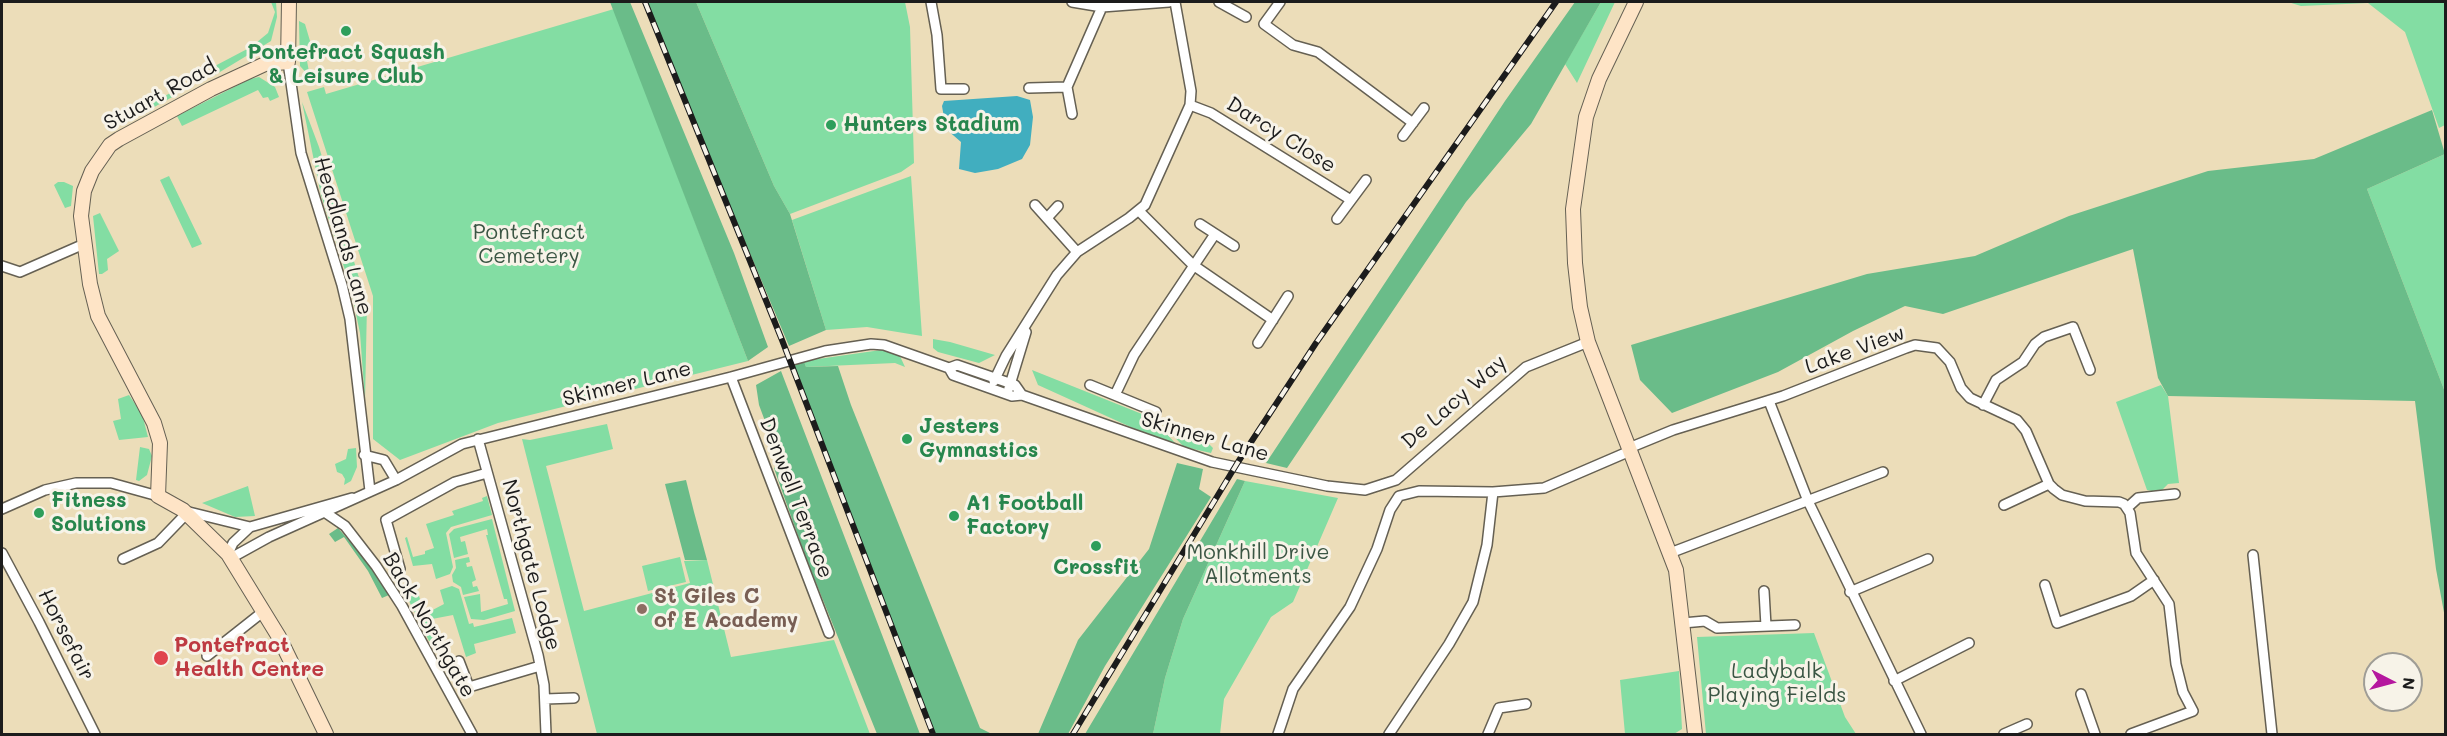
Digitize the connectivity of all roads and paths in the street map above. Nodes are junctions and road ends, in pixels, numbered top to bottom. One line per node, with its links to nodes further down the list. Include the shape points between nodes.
1 (290, 2): 11 (street)
2 (931, 2): 14 (street, via 941,94)
3 (1072, 2): 9 (street)
4 (1169, 2): 9 (street)
5 (1175, 2): 15 (street, via 1191,91)
6 (1218, 2): 10 (street)
7 (1281, 2): 18 (street, via 1264,24 1293,45 1318,52)
8 (1636, 2): 37 (street, via 1599,79 1580,144 1573,226 1580,307)
9 (1102, 8): 12 (street)
10 (1246, 16)
11 (288, 62): 29 (street, Stuart Road, via 265,64 211,89 110,146 95,165 84,191); 54 (street, Headlands Lane, via 301,153 350,319)
12 (1067, 87): 13 (street); 17 (street)
13 (1029, 88)
14 (964, 89)
15 (1190, 105): 21 (street, Darcy Close, via 1211,113); 24 (street)
16 (1424, 108): 18 (street)
17 (1072, 114)
18 (1413, 123): 19 (street)
19 (1402, 136)
20 (1366, 180): 21 (street)
21 (1351, 200): 26 (street)
22 (1035, 205): 25 (street)
23 (1058, 206): 25 (street)
24 (1139, 212): 31 (street); 32 (street)
25 (1047, 218): 31 (street)
26 (1337, 219)
27 (1200, 224): 28 (street)
28 (1215, 234): 30 (street); 32 (street)
29 (84, 244): 33 (street, via 20,272); 63 (street, Stuart Road, via 98,316 157,434 161,459)
30 (1234, 246)
31 (1077, 252): 36 (street, via 1057,275)
32 (1193, 265): 35 (street); 48 (street, via 1134,356)
33 (2, 266)
34 (1288, 296): 35 (street)
35 (1273, 320): 38 (street)
36 (1028, 324): 42 (street); 43 (street)
37 (1588, 342): 53 (street); 59 (street, De Lacy Way, via 1526,367 1409,469)
38 (1258, 343)
39 (949, 368): 41 (street, Skinner Lane, via 871,344 801,356); 42 (street, Skinner Lane, via 957,365); 45 (street, Skinner Lane, via 953,375)
40 (2090, 370): 50 (street, via 2073,327 2035,344 2023,362 1996,380)
41 (731, 377): 52 (street, Skinner Lane); 87 (street, Denwell Terrace)
42 (995, 378): 43 (street, Skinner Lane); 45 (street)
43 (1010, 383): 46 (street); 47 (street, Skinner Lane)
44 (1090, 385): 48 (street)
45 (995, 390): 46 (street, Skinner Lane)
46 (1007, 394): 47 (street, Skinner Lane)
47 (1022, 395): 59 (street, Skinner Lane, via 1212,462 1338,488 1365,490)
48 (1115, 395): 51 (street)
49 (1769, 401): 50 (street, Lake View, via 1915,345 1935,347 1944,354 1961,388); 53 (street, via 1673,430); 65 (street)
50 (1983, 405): 58 (street, Lake View, via 2017,420)
51 (1156, 412)
52 (478, 439): 56 (street, Northgate Lodge); 57 (street, Skinner Lane, via 437,456)
53 (1629, 450): 61 (street, via 1544,488); 73 (street)
54 (364, 455): 57 (street, via 384,460); 60 (street, Headlands Lane)
55 (1883, 472): 65 (street)
56 (487, 473): 78 (street, Northgate Lodge, via 454,482 386,520); 91 (street, Northgate Lodge)
57 (396, 480): 60 (street, Skinner Lane)
58 (2049, 484): 66 (street); 67 (street, via 2062,495 2085,501 2119,502)
59 (1383, 486)
60 (370, 491): 64 (street, Skinner Lane)
61 (1493, 492): 102 (street, via 1419,491 1399,496 1350,607 1293,688); 103 (street, via 1487,545 1473,602)
62 (2175, 494): 67 (street, via 2138,498)
63 (158, 496): 68 (street, via 111,483 76,483 45,490); 69 (street)
64 (358, 496): 70 (street, Skinner Lane); 71 (street)
65 (1808, 501): 73 (street); 82 (street)
66 (2004, 505)
67 (2127, 508): 79 (street, via 2136,553)
68 (2, 509)
69 (185, 512): 71 (street); 75 (street); 76 (street, via 158,543)
70 (326, 513): 75 (street, Skinner Lane); 100 (street, Back Northgate, via 351,533 402,606)
71 (250, 528): 75 (street, via 233,543)
72 (2, 553): 98 (street, Horsefair)
73 (1670, 553): 84 (street)
74 (2253, 555): 110 (street)
75 (229, 556): 83 (street)
76 (123, 559)
77 (1928, 560): 82 (street)
78 (400, 569)
79 (2154, 580): 80 (street, via 2131,596 2057,623); 109 (street, via 2169,604 2176,664 2193,711)
80 (2045, 585)
81 (1764, 591): 86 (street)
82 (1850, 592): 92 (street)
83 (264, 610): 89 (street); 99 (street)
84 (1683, 623): 86 (street, via 1705,621 1717,628); 105 (street)
85 (1795, 625): 86 (street)
86 (1766, 626)
87 (829, 633)
88 (1969, 643): 92 (street)
89 (207, 656)
90 (459, 661): 91 (street, Northgate Lodge, via 469,687)
91 (540, 666): 95 (street, Northgate Lodge)
92 (1894, 681): 106 (street)
93 (2081, 694): 108 (street)
94 (574, 698): 95 (street)
95 (545, 699): 101 (street, Northgate Lodge)
96 (1526, 704): 104 (street, via 1499,708)
97 (2027, 724): 107 (street)
98 (95, 735)
99 (326, 735)
100 (472, 735)
101 (546, 735)
102 (1278, 735)
103 (1389, 735)
104 (1488, 735)
105 (1695, 735)
106 (1921, 735)
107 (2004, 735)
108 (2095, 735)
109 (2131, 735)
110 (2272, 735)

